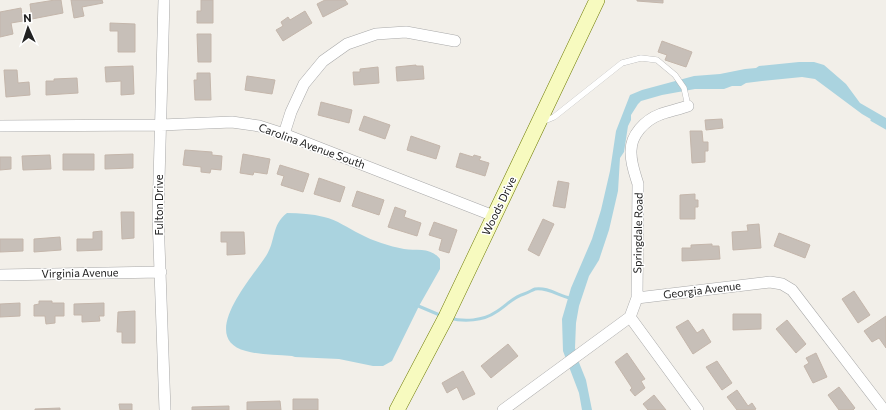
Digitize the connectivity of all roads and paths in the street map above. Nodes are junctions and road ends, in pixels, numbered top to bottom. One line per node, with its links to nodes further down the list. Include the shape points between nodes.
1 (164, 0): 6 (street, Fulton Drive)
2 (597, 0): 5 (street, Woods Drive)
3 (455, 41): 8 (street, via 406,32 376,34 348,44 323,61 304,84)
4 (687, 102): 5 (lane, via 684,88 675,75 657,60 641,58 622,63 554,117); 12 (street, Springdale Road, via 646,122 635,136 630,152 638,184)
5 (538, 123): 9 (street, Woods Drive)
6 (161, 125): 7 (street, Carolina Avenue South); 8 (street, Carolina Avenue South, via 232,122 259,126); 10 (street, Fulton Drive, via 158,216)
7 (0, 126)
8 (284, 134): 9 (street, Carolina Avenue South)
9 (494, 216): 15 (street, Woods Drive)
10 (161, 272): 11 (street, Virginia Avenue); 14 (street, Fulton Drive)
11 (0, 275)
12 (637, 298): 13 (street); 18 (street, Georgia Avenue, via 770,282 782,284 800,299)
13 (630, 317): 16 (street); 17 (street)
14 (165, 410)
15 (398, 410)
16 (503, 410)
17 (698, 410)
18 (884, 410)

